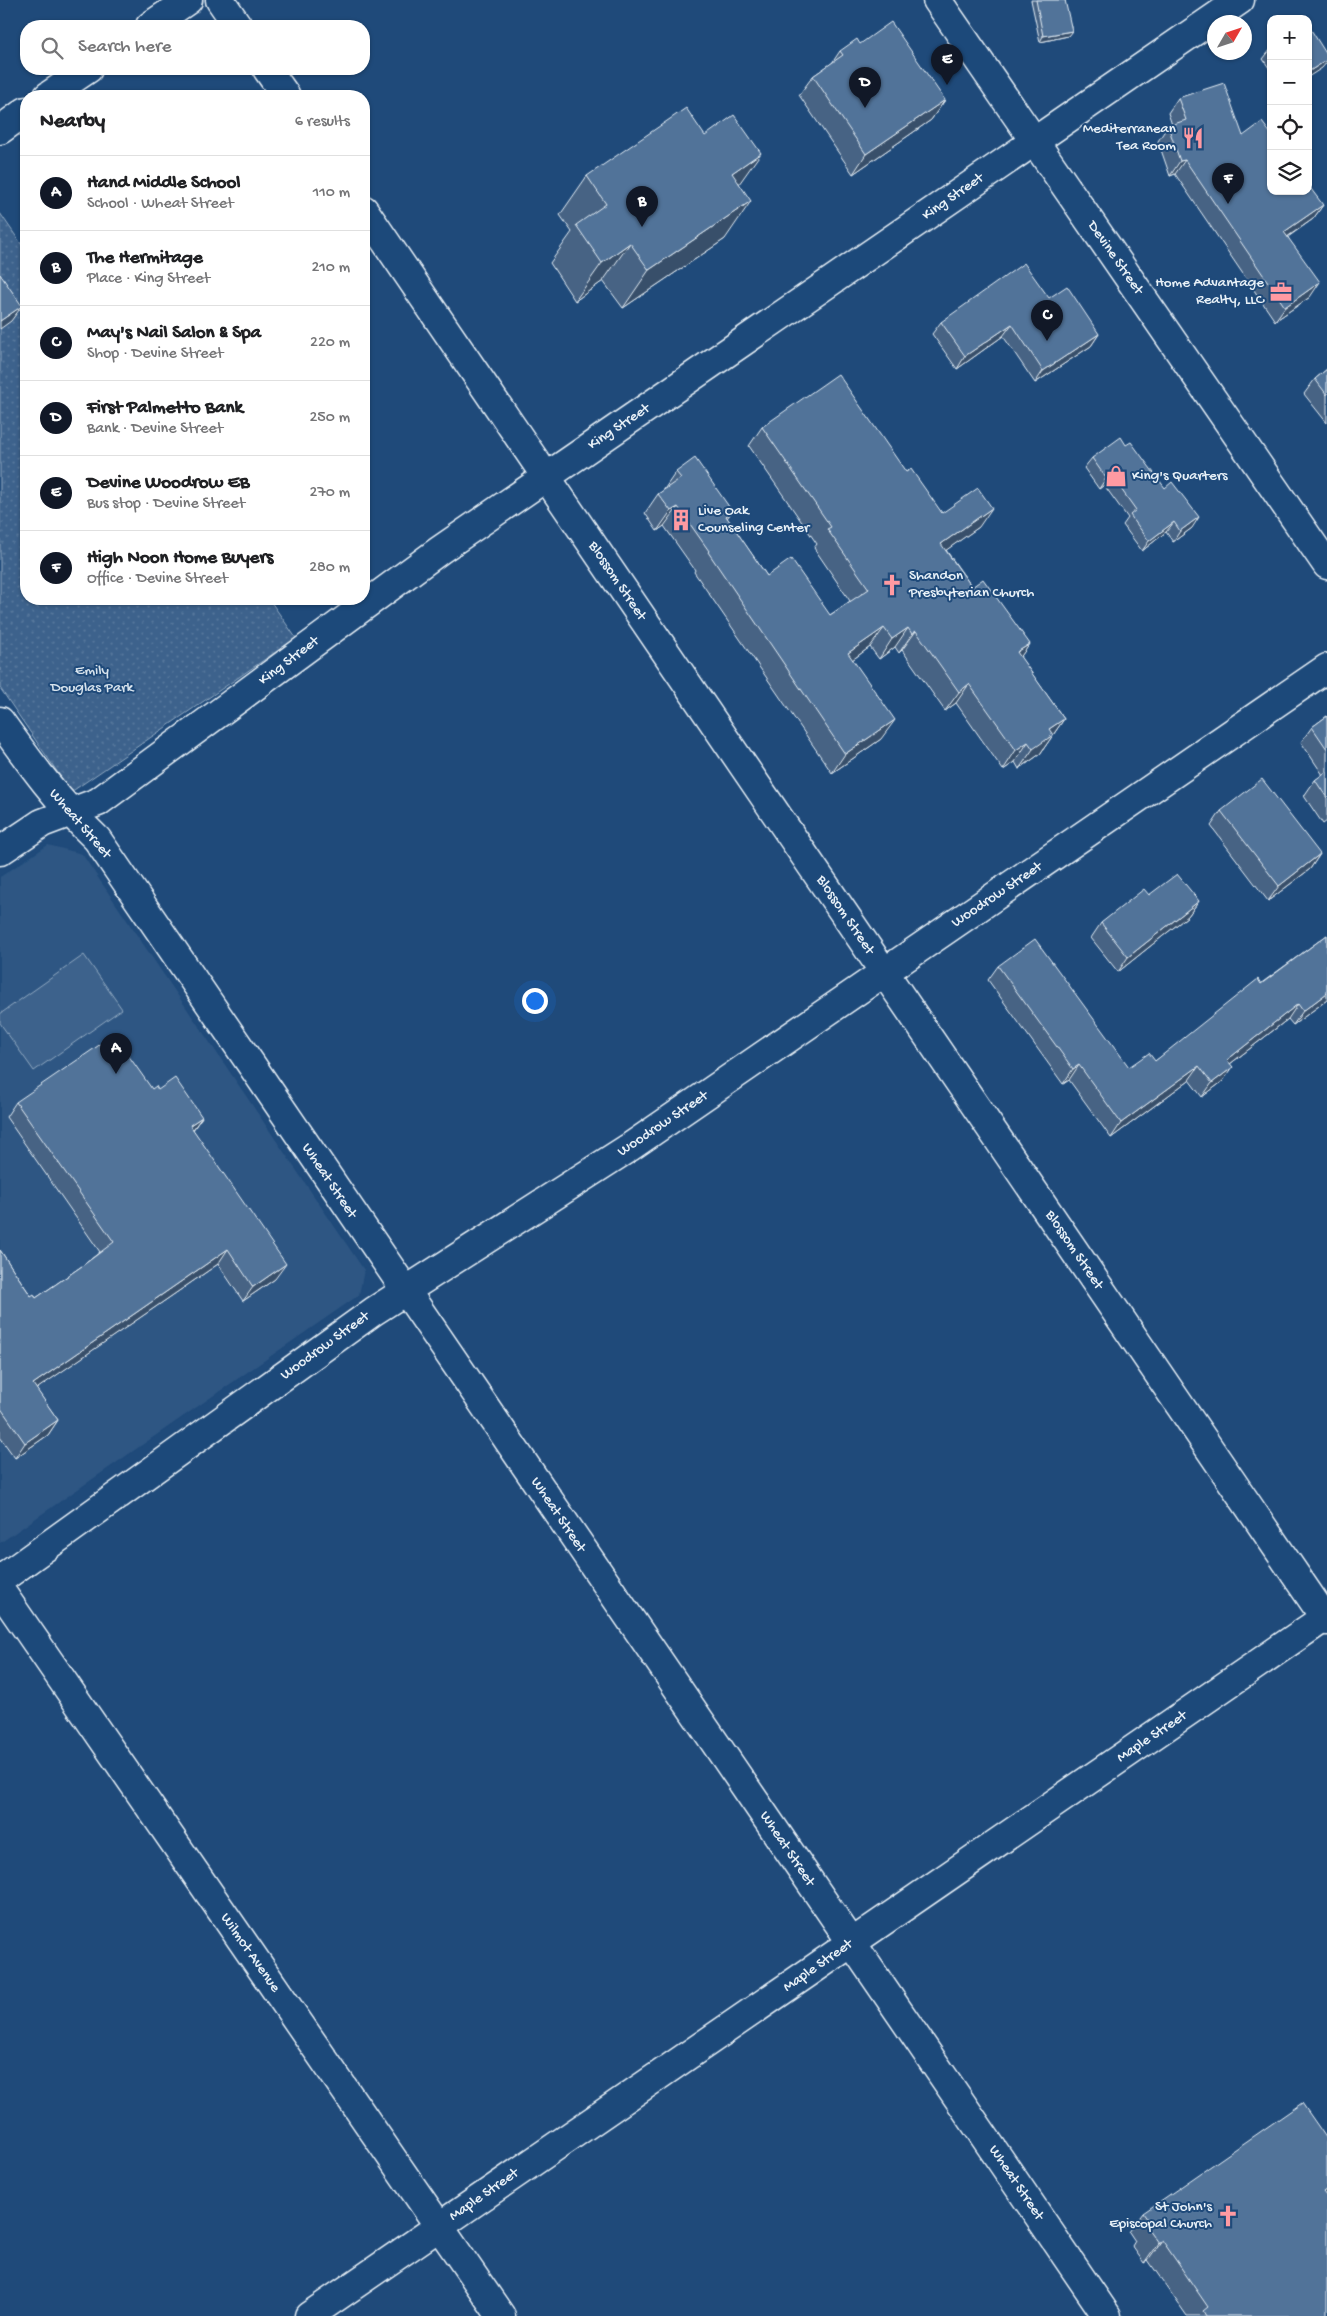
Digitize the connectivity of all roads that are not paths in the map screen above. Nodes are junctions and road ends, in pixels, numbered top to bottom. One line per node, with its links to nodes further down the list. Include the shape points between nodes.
1 (188, 0): 5 (street)
2 (220, 0): 6 (street)
3 (937, 0): 13 (street, Devine Street)
4 (1240, 0): 13 (street, King Street)
5 (159, 20)
6 (234, 20)
7 (79, 75): 9 (street)
8 (271, 75): 10 (street)
9 (57, 90)
10 (282, 90)
11 (20, 116): 12 (street)
12 (0, 130)
13 (1034, 141): 15 (street, King Street); 16 (street, Devine Street)
14 (370, 219): 15 (street, Blossom Street)
15 (546, 477): 17 (street, King Street); 23 (street, Blossom Street)
16 (1327, 565)
17 (370, 602)
18 (365, 605): 21 (street, King Street, via 98,802)
19 (1327, 668): 23 (street, Woodrow Street)
20 (0, 721): 21 (street, Wheat Street)
21 (69, 813): 22 (street, King Street, via 42,823); 24 (street, Wheat Street, via 97,839)
22 (0, 852)
23 (884, 972): 24 (street, Woodrow Street, via 630,1147); 27 (street, Blossom Street)
24 (404, 1291): 25 (street, Woodrow Street); 28 (street, Wheat Street)
25 (0, 1580)
26 (0, 1590): 29 (street, Wilmot Avenue)
27 (1326, 1618): 28 (street, Maple Street)
28 (851, 1943): 29 (street, Maple Street); 32 (street, Wheat Street)
29 (438, 2227): 30 (street, Maple Street); 31 (street, Wilmot Avenue)
30 (309, 2316)
31 (501, 2316)
32 (1107, 2316)

